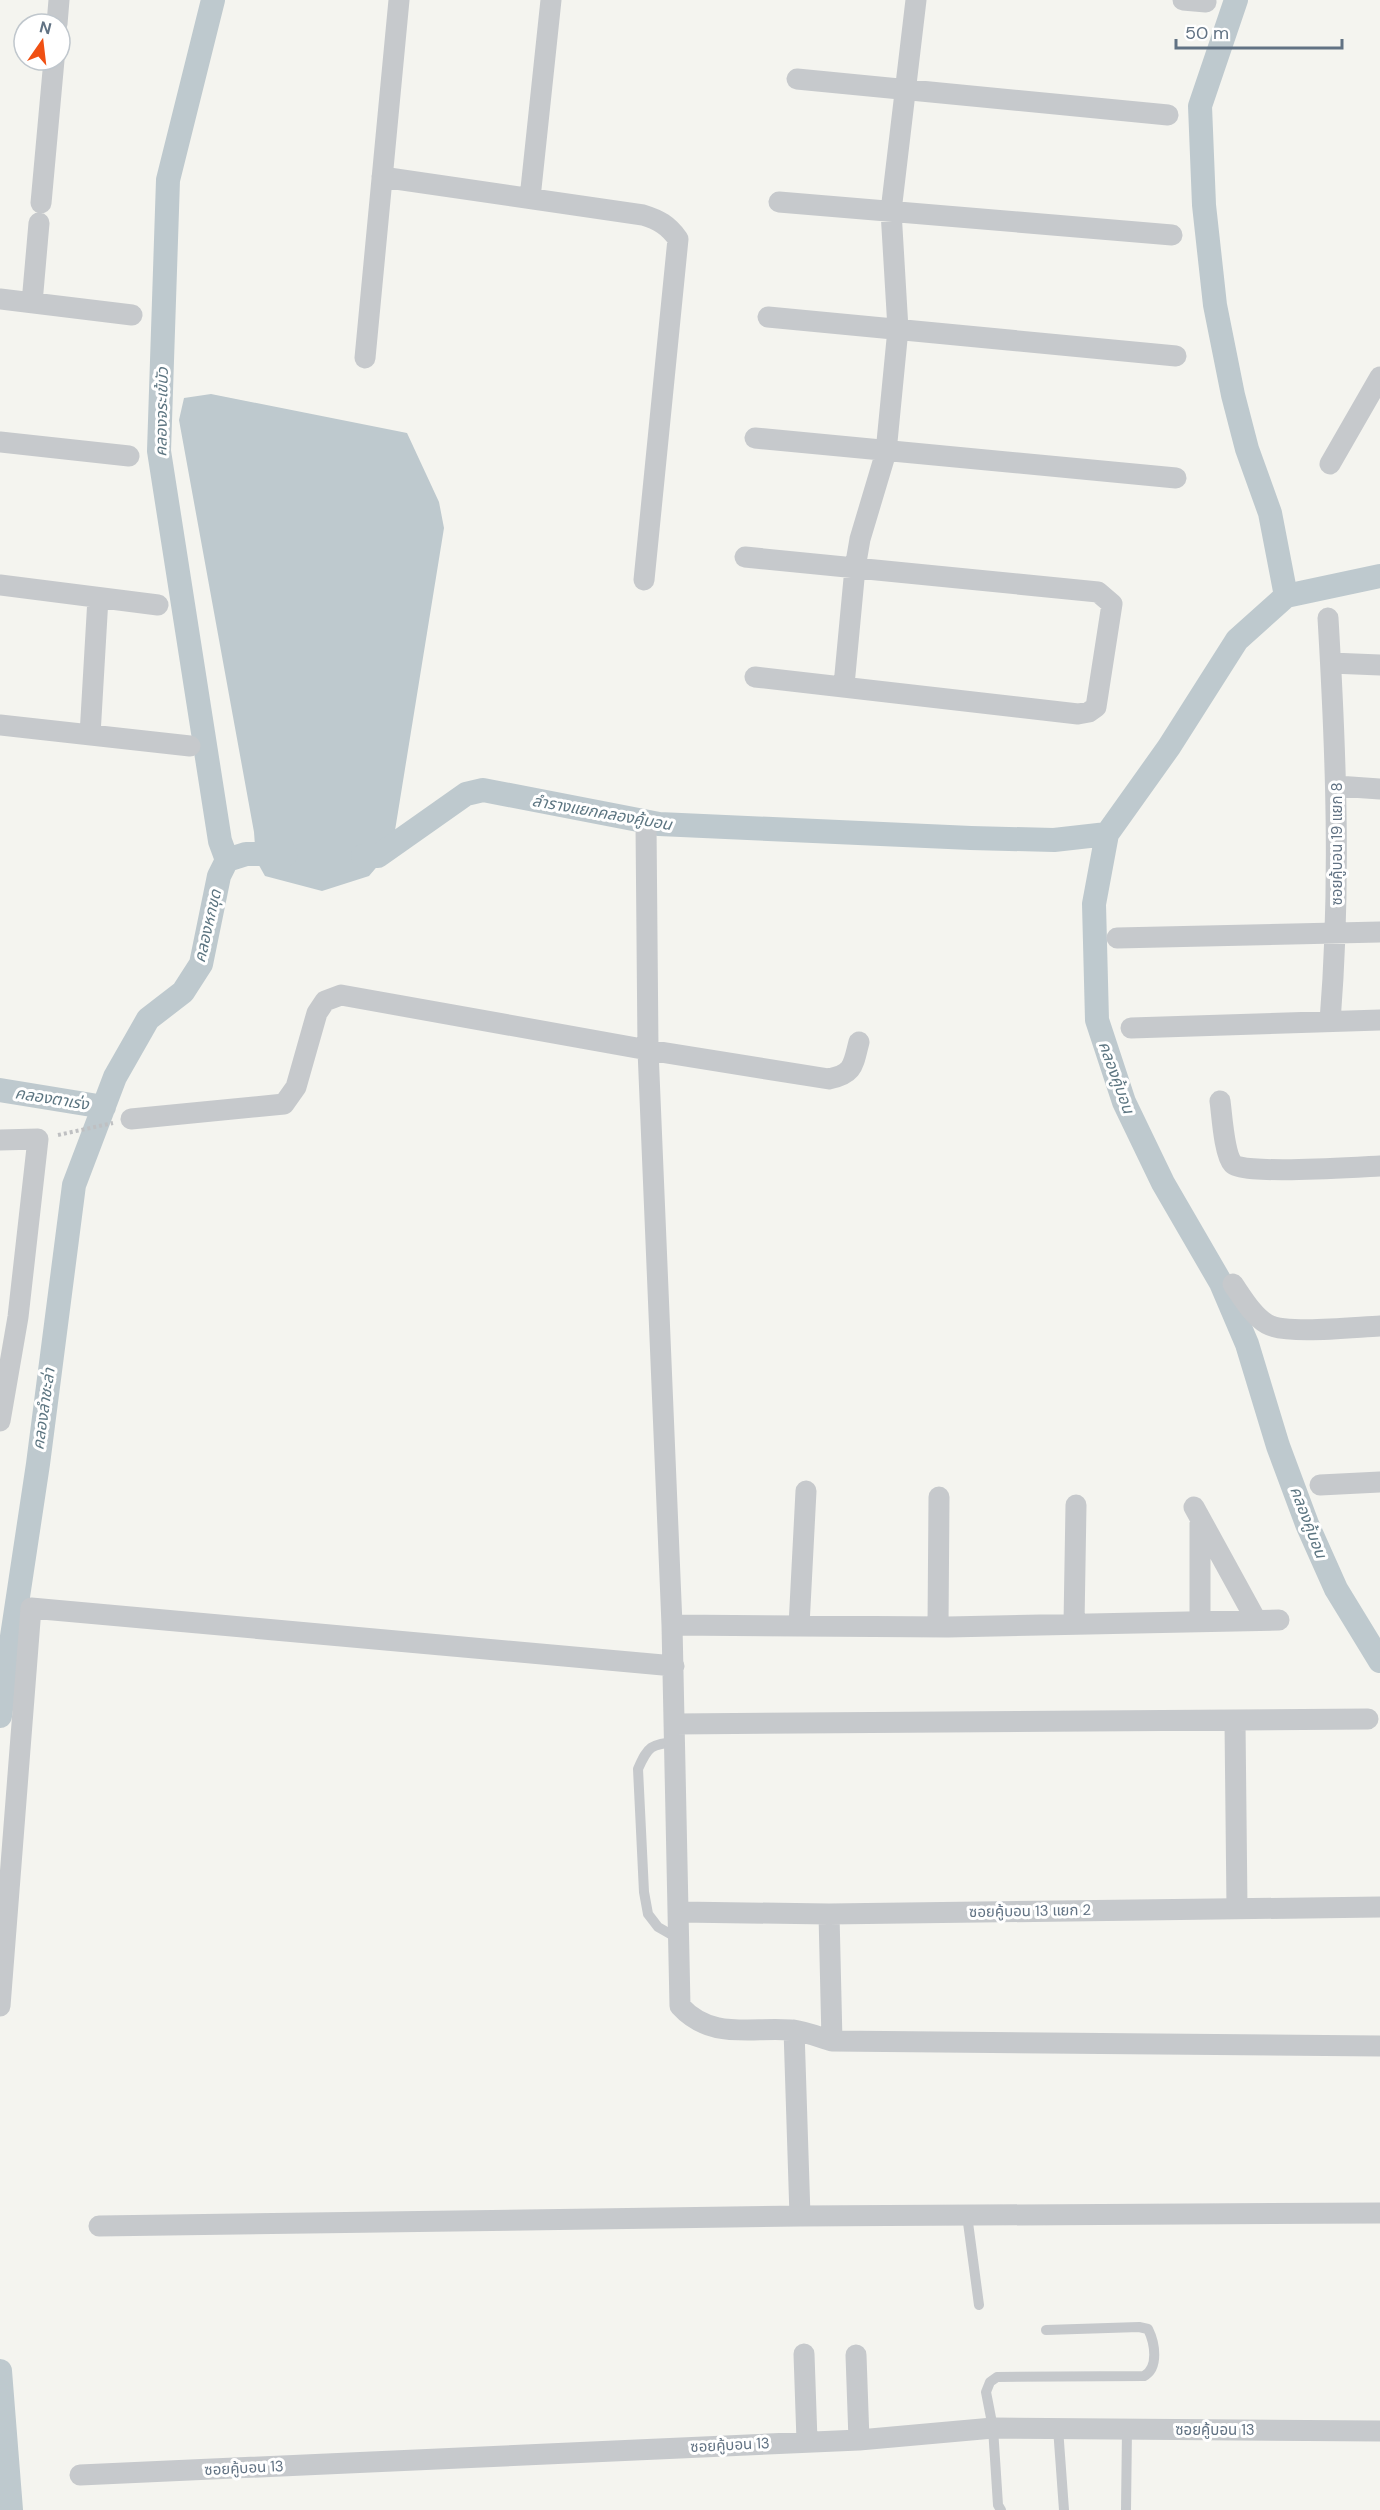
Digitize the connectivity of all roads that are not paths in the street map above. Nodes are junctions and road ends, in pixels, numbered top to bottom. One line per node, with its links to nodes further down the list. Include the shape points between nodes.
1 (399, 0): 10 (street)
2 (551, 0): 11 (street)
3 (916, 0): 8 (street)
4 (1184, 0): 5 (street)
5 (1206, 2)
6 (53, 72): 16 (street)
7 (797, 79): 8 (street)
8 (904, 90): 9 (street); 13 (street)
9 (1168, 116)
10 (382, 177): 11 (street); 21 (street)
11 (530, 198): 31 (street, via 658,219 678,239)
12 (779, 202): 13 (street)
13 (891, 211): 14 (street); 19 (street)
14 (1172, 235)
15 (0, 299): 16 (street)
16 (32, 303): 17 (street)
17 (132, 315)
18 (768, 317): 19 (street)
19 (898, 329): 20 (street); 25 (street)
20 (1176, 356)
21 (365, 357)
22 (1380, 377): 27 (street)
23 (754, 438): 25 (street)
24 (0, 442): 26 (street)
25 (886, 452): 28 (street); 30 (street)
26 (129, 456)
27 (1330, 464)
28 (1176, 478)
29 (745, 556): 30 (street)
30 (855, 568): 39 (street); 39 (street, via 1098,592 1112,604 1096,707 1089,712 1078,714)
31 (644, 580)
32 (0, 585): 33 (street)
33 (98, 598): 34 (street); 41 (street)
34 (158, 605)
35 (1328, 618): 36 (street, ซอยคู้บอน 19 แยก 8)
36 (1331, 663): 37 (street); 43 (street, ซอยคู้บอน 19 แยก 8)
37 (1380, 665)
38 (755, 677): 39 (street)
39 (844, 685)
40 (0, 725): 41 (street)
41 (90, 735): 42 (street)
42 (190, 746)
43 (1337, 786): 44 (street); 47 (street, ซอยคู้บอน 19 แยก 8)
44 (1380, 789)
45 (646, 824): 53 (street)
46 (1380, 932): 47 (street)
47 (1337, 934): 48 (street); 50 (street, ซอยคู้บอน 19 แยก 8)
48 (1117, 938)
49 (1380, 1020): 50 (street)
50 (1330, 1021): 51 (street)
51 (1131, 1028)
52 (859, 1042): 53 (street, via 851,1070 829,1079)
53 (648, 1050): 55 (street, via 340,995 326,1001 317,1013 297,1087 284,1104); 71 (street)
54 (1220, 1101): 57 (street, via 1229,1154 1238,1167 1269,1170)
55 (131, 1119)
56 (0, 1140): 59 (street, via 38,1139)
57 (1380, 1166)
58 (1233, 1284): 60 (street, via 1267,1324 1292,1329)
59 (9, 1317): 61 (street)
60 (1380, 1326)
61 (0, 1421)
62 (1380, 1482): 63 (street)
63 (1320, 1485)
64 (806, 1491): 72 (street)
65 (939, 1497): 73 (street)
66 (1077, 1505): 70 (street)
67 (1256, 1620): 68 (street); 69 (street); 69 (street, via 1197,1514)
68 (1280, 1620)
69 (1200, 1621): 70 (street)
70 (1074, 1624): 73 (street)
71 (672, 1625): 72 (street); 74 (street)
72 (800, 1626): 73 (street)
73 (938, 1627)
74 (674, 1666): 77 (street); 83 (street, via 31,1608)
75 (1368, 1719): 76 (street)
76 (1235, 1722): 77 (street); 79 (street)
77 (675, 1733): 80 (street); 82 (lane, via 644,1754 638,1769 648,1914 658,1927)
78 (1380, 1907): 79 (street, ซอยคู้บอน 13 แยก 2)
79 (1237, 1908): 81 (street, ซอยคู้บอน 13 แยก 2)
80 (680, 1912): 81 (street, ซอยคู้บอน 13 แยก 2); 82 (street)
81 (829, 1914): 85 (street)
82 (680, 1939): 84 (street, via 680,2006 692,2019 712,2029)
83 (0, 2006)
84 (794, 2030): 85 (street); 89 (street)
85 (832, 2041): 86 (street)
86 (1380, 2046)
87 (1380, 2213): 88 (street)
88 (967, 2215): 89 (street); 91 (lane)
89 (800, 2216): 90 (street)
90 (99, 2226)
91 (979, 2305)
92 (1046, 2330): 95 (lane, via 1139,2327 1148,2330 1153,2338 1154,2365 1144,2376 997,2377 986,2392)
93 (804, 2354): 100 (street)
94 (856, 2355): 99 (street)
95 (993, 2428): 96 (street, ซอยคู้บอน 13); 99 (street, ซอยคู้บอน 13); 102 (lane)
96 (1058, 2428): 97 (street, ซอยคู้บอน 13); 103 (lane)
97 (1127, 2429): 98 (street, ซอยคู้บอน 13); 104 (lane)
98 (1380, 2431)
99 (859, 2440): 100 (street, ซอยคู้บอน 13)
100 (807, 2441): 101 (street, ซอยคู้บอน 13)
101 (80, 2475)
102 (1001, 2510)
103 (1064, 2510)
104 (1126, 2510)

